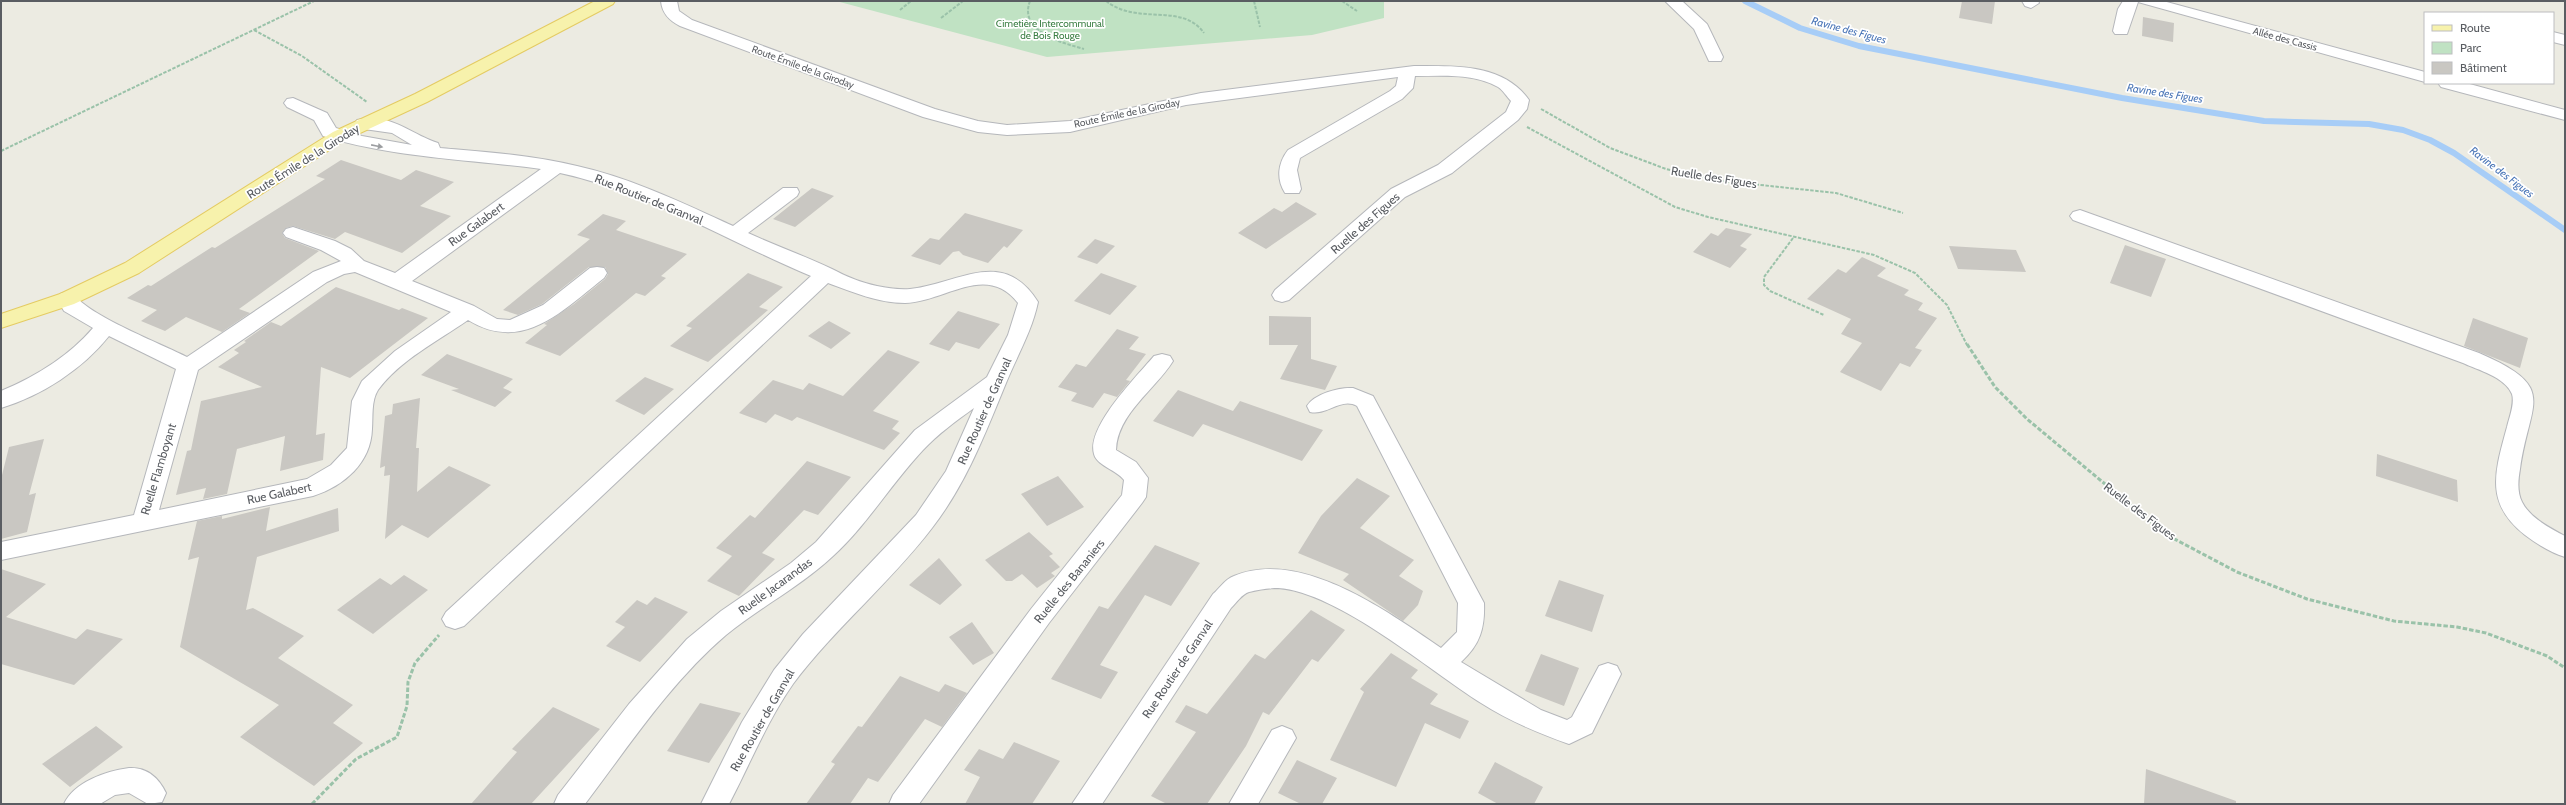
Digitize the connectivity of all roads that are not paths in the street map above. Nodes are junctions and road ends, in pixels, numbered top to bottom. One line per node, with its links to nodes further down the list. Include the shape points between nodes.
1 (607, 1): 13 (main road, Route Émile de la Giroday)
2 (669, 1): 10 (street, Route Émile de la Giroday, via 670,11 686,23 921,110 968,124 996,129 1064,127 1206,98 1334,81 1372,73)
3 (1673, 1): 9 (street, via 1701,27)
4 (2130, 1): 6 (street)
5 (2145, 1): 11 (street, Allée des Cassis)
6 (2121, 30)
7 (2554, 37): 8 (street)
8 (2565, 40)
9 (1715, 57)
10 (1408, 72): 21 (street, via 1404,88 1396,95 1294,154 1287,170); 30 (street, Ruelle des Figues, via 1457,71 1499,80 1517,92 1520,100 1518,109 1445,169 1398,193)
11 (2424, 77)
12 (2451, 84): 15 (street)
13 (421, 98): 16 (main road, Route Émile de la Giroday); 17 (street, via 400,115)
14 (293, 103): 18 (street, via 321,117 329,132)
15 (2565, 115)
16 (363, 124): 17 (street, Rue Routier de Granval, via 379,124); 18 (main road, Route Émile de la Giroday)
17 (399, 130): 19 (street, Rue Routier de Granval, via 426,145)
18 (339, 136): 19 (street, Rue Routier de Granval, one-way to 19, via 388,148); 31 (main road, Route Émile de la Giroday, via 132,268)
19 (464, 155): 20 (street, Rue Routier de Granval)
20 (556, 166): 25 (street, Rue Routier de Granval, via 633,190); 29 (street, Rue Galabert)
21 (1292, 189)
22 (790, 192): 25 (street)
23 (2080, 216): 41 (street, via 2471,358 2501,372 2516,383 2523,393 2523,407 2507,474 2506,495 2511,507 2523,521)
24 (293, 233): 26 (street, via 340,251 350,256)
25 (735, 234): 28 (street, Rue Routier de Granval)
26 (357, 265): 29 (street); 36 (street, via 339,268 320,277)
27 (597, 272): 32 (street, via 542,314 521,325 496,326)
28 (826, 274): 37 (street, Rue Routier de Granval, via 872,292 901,296 984,278 1001,279 1019,288 1028,302 1024,325); 43 (street)
29 (396, 282): 32 (street)
30 (1282, 295)
31 (67, 298): 33 (main road, Route Émile de la Giroday); 34 (street, via 71,306)
32 (467, 311): 40 (street, Rue Galabert, via 390,366 371,385 361,404 358,447 342,469 329,479 313,487)
33 (1, 321)
34 (106, 326): 36 (street); 38 (street, via 94,343 59,368 18,394)
35 (1162, 361): 51 (street, Ruelle des Bananiers, via 1114,422 1103,445 1105,454 1128,468 1136,478 1134,497 1122,516 1040,616)
36 (188, 366): 40 (street, Ruelle Flamboyant)
37 (995, 382): 49 (street, Ruelle Jacarandas, via 929,430 913,445 851,522 819,554 750,602 699,644 628,726); 50 (street, Rue Routier de Granval, via 971,446 940,500 919,528 794,663 777,689)
38 (1, 400)
39 (1318, 406): 44 (street, via 1347,394 1357,395 1364,401 1471,603 1473,627 1464,644)
40 (144, 520): 42 (street, Ruelle Flamboyant)
41 (2565, 548)
42 (1, 551)
43 (455, 620)
44 (1441, 664): 45 (street, Rue Routier de Granval, via 1473,686 1554,729 1569,732 1582,725); 52 (street, Rue Routier de Granval, via 1355,606 1319,589 1268,577 1241,583 1222,601)
45 (1608, 674)
46 (1282, 738): 53 (street)
47 (152, 793): 48 (street, via 138,780 123,779 104,786)
48 (78, 804)
49 (568, 804)
50 (715, 804)
51 (903, 804)
52 (1086, 804)
53 (1243, 804)

